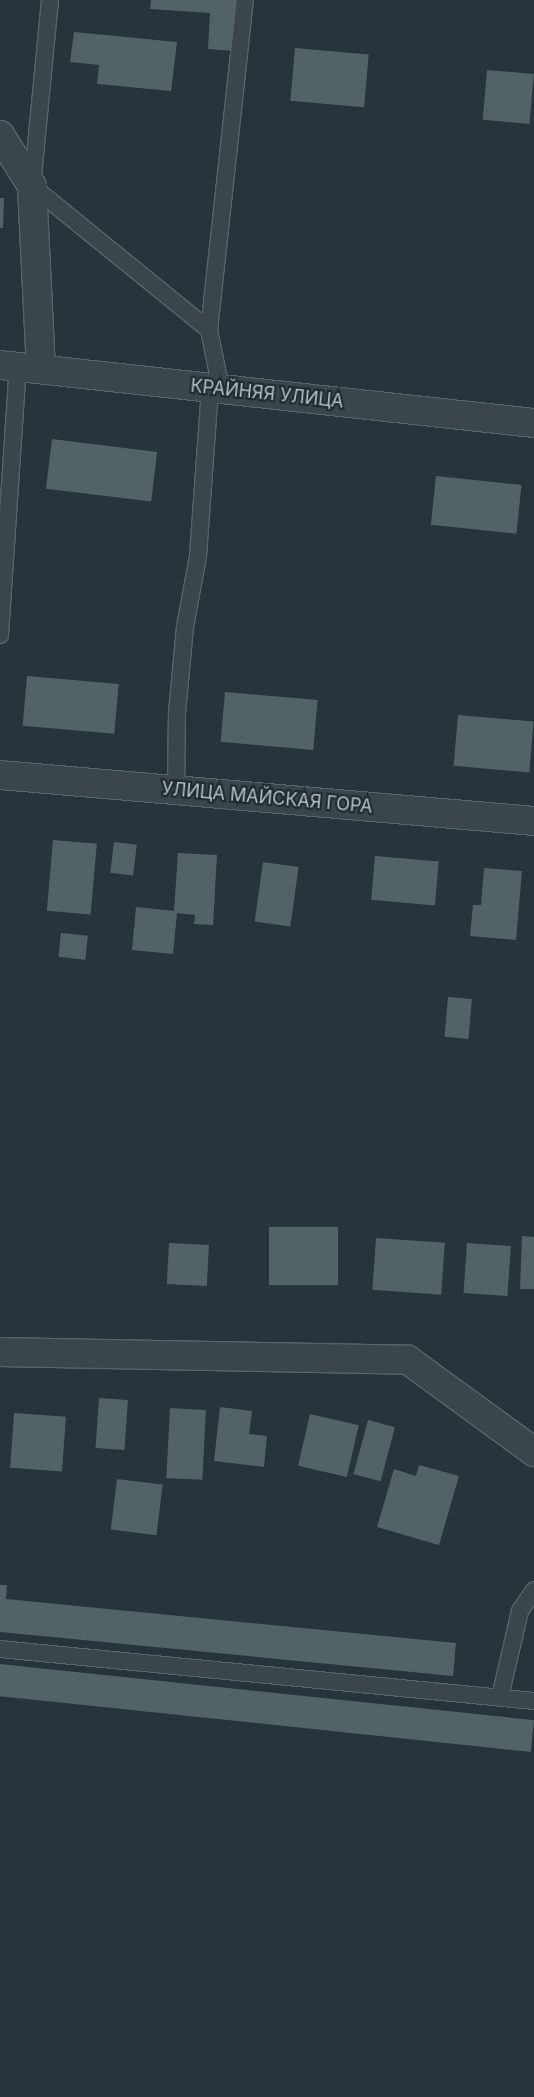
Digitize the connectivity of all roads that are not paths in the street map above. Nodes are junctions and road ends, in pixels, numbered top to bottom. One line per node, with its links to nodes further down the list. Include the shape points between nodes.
1 (50, 0): 4 (lane)
2 (245, 0): 5 (lane)
3 (0, 135): 4 (street)
4 (32, 186): 5 (lane); 6 (street)
5 (209, 330): 7 (lane)
6 (20, 367): 7 (street, КРАЙНЯЯ УЛИЦА); 9 (lane)
7 (215, 388): 8 (street, КРАЙНЯЯ УЛИЦА); 11 (lane, via 198,556 185,627 177,712)
8 (534, 423)
9 (0, 634)
10 (0, 775): 11 (street, УЛИЦА МАЙСКАЯ ГОРА)
11 (176, 791): 12 (street, УЛИЦА МАЙСКАЯ ГОРА)
12 (534, 821)
13 (0, 1352): 14 (street, via 408,1360)
14 (534, 1452)
15 (534, 1590): 17 (lane, via 520,1611)
16 (0, 1649): 17 (lane)
17 (500, 1697): 18 (lane)
18 (534, 1701)

